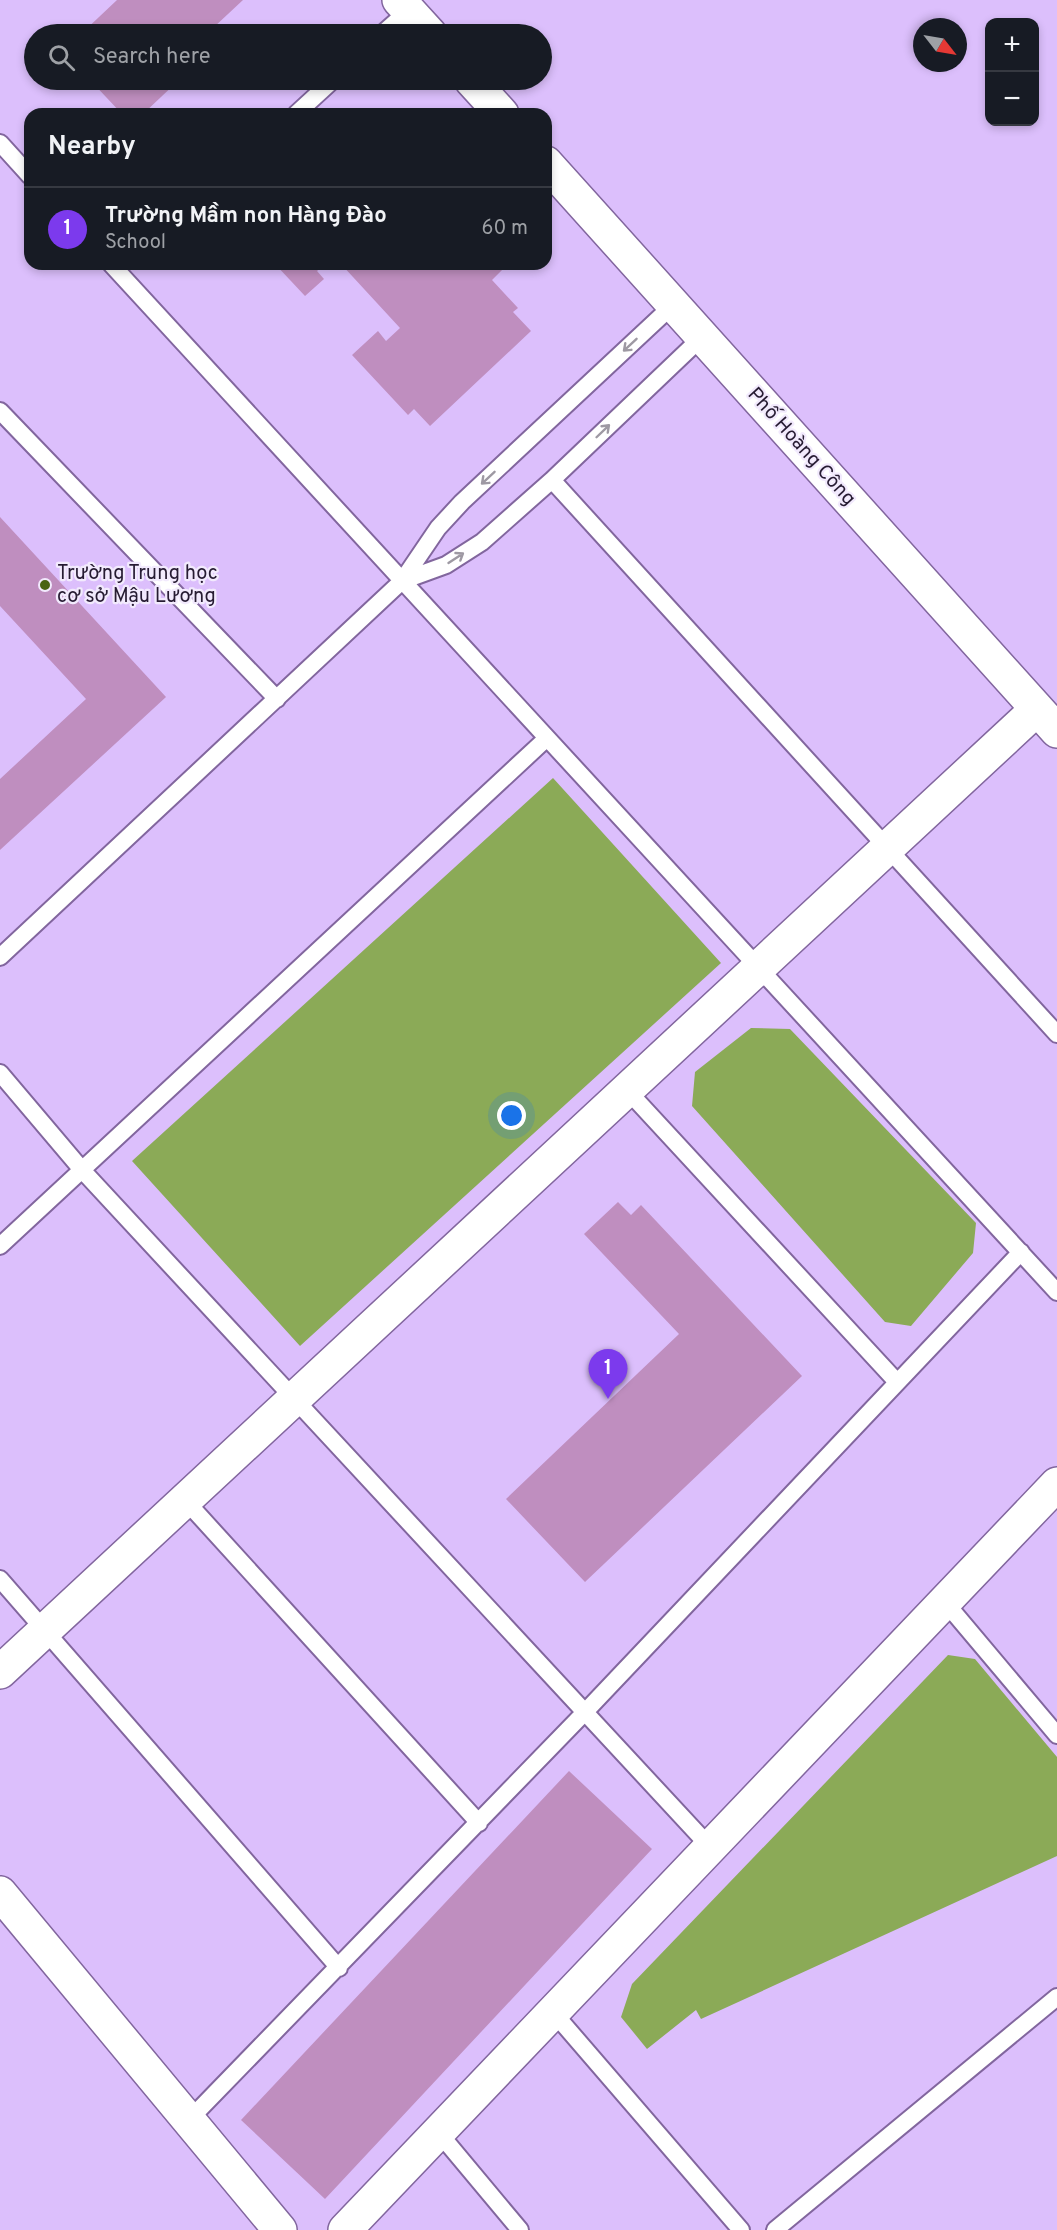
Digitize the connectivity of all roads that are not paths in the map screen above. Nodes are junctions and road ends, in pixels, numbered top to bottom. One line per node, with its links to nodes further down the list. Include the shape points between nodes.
1 (404, 5): 2 (lane); 3 (street)
2 (390, 24)
3 (421, 24)
4 (322, 90): 6 (lane)
5 (480, 90): 7 (street)
6 (303, 108)
7 (497, 108)
8 (0, 143): 9 (lane)
9 (24, 169)
10 (552, 170): 12 (street, Phố Hoàng Công)
11 (124, 270): 16 (lane)
12 (673, 305): 13 (street, Phố Hoàng Công); 16 (lane, one-way to 16, via 462,502 438,528)
13 (702, 337): 15 (lane, one-way to 13); 18 (street, Phố Hoàng Công)
14 (0, 411): 17 (lane)
15 (552, 480): 16 (lane, one-way to 15, via 446,565 482,542); 20 (lane)
16 (402, 581): 17 (lane); 19 (lane)
17 (277, 699): 21 (lane)
18 (1047, 720): 20 (street)
19 (547, 738): 22 (lane); 26 (lane)
20 (887, 848): 22 (street); 23 (lane)
21 (0, 957)
22 (758, 968): 25 (street); 28 (lane)
23 (1057, 1034)
24 (0, 1073): 26 (lane)
25 (627, 1090): 30 (lane); 31 (street)
26 (83, 1171): 27 (lane); 31 (lane)
27 (0, 1246)
28 (1021, 1252): 29 (lane); 30 (lane)
29 (1057, 1292)
30 (897, 1382): 38 (lane)
31 (294, 1399): 33 (street); 38 (lane)
32 (1057, 1484): 35 (street)
33 (185, 1500): 36 (street); 40 (lane)
34 (0, 1579): 36 (lane)
35 (945, 1602): 39 (lane); 41 (street)
36 (45, 1630): 37 (street); 43 (lane)
37 (0, 1672)
38 (585, 1712): 40 (lane); 41 (lane)
39 (1057, 1735)
40 (479, 1823): 43 (lane)
41 (710, 1847): 45 (street)
42 (0, 1893): 46 (street)
43 (339, 1968): 46 (lane)
44 (1057, 1996): 52 (lane)
45 (553, 2012): 47 (street); 51 (lane)
46 (189, 2120): 48 (street)
47 (439, 2133): 49 (street); 50 (lane)
48 (280, 2230)
49 (345, 2230)
50 (520, 2230)
51 (741, 2230)
52 (775, 2230)

